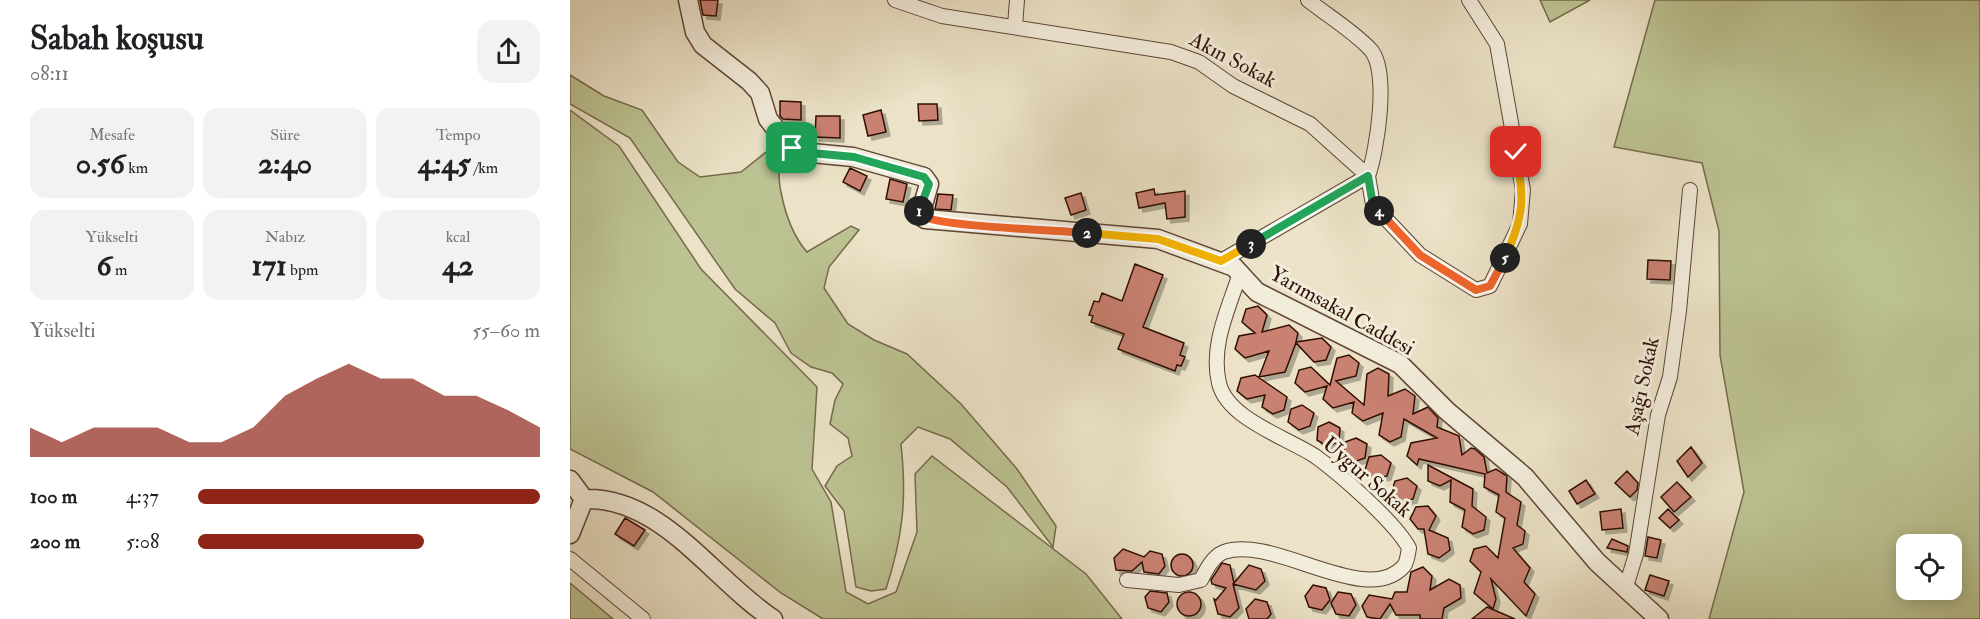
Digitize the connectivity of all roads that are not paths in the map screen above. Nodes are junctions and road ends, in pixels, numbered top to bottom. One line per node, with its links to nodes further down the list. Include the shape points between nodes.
1 (688, 0): 9 (street, Yarımsakal Caddesi, via 695,32 703,45 760,93 768,119 792,148 854,157 924,177 929,184 919,210 925,219 1158,239)
2 (896, 0): 6 (street, Akın Sokak, via 942,16)
3 (1017, 0): 6 (street)
4 (1308, 0): 7 (street, via 1372,50 1380,72 1374,160)
5 (1469, 0): 7 (street, via 1497,44 1523,190 1520,224 1490,286 1476,290 1420,255 1373,205)
6 (1015, 26): 7 (street, Akın Sokak, via 1171,52 1199,62 1233,86 1310,124)
7 (1368, 176): 9 (street)
8 (1690, 190): 16 (street, Aşağı Sokak, via 1670,377 1658,416 1636,554)
9 (1221, 261): 10 (street, Yarımsakal Caddesi)
10 (1240, 273): 15 (street, Uygur Sokak, via 1219,337 1219,386 1228,402 1284,441 1314,456 1393,525 1409,548 1405,565 1387,579 1362,579 1254,549 1223,552 1208,566 1201,580 1179,585); 16 (street, Yarımsakal Caddesi, via 1257,292 1400,364 1525,477)
11 (570, 480): 12 (street)
12 (584, 499): 13 (street); 18 (street, via 621,502 660,525)
13 (570, 534)
14 (570, 559): 17 (street)
15 (1126, 580)
16 (1625, 590): 19 (street)
17 (643, 619)
18 (773, 619)
19 (1659, 619)

